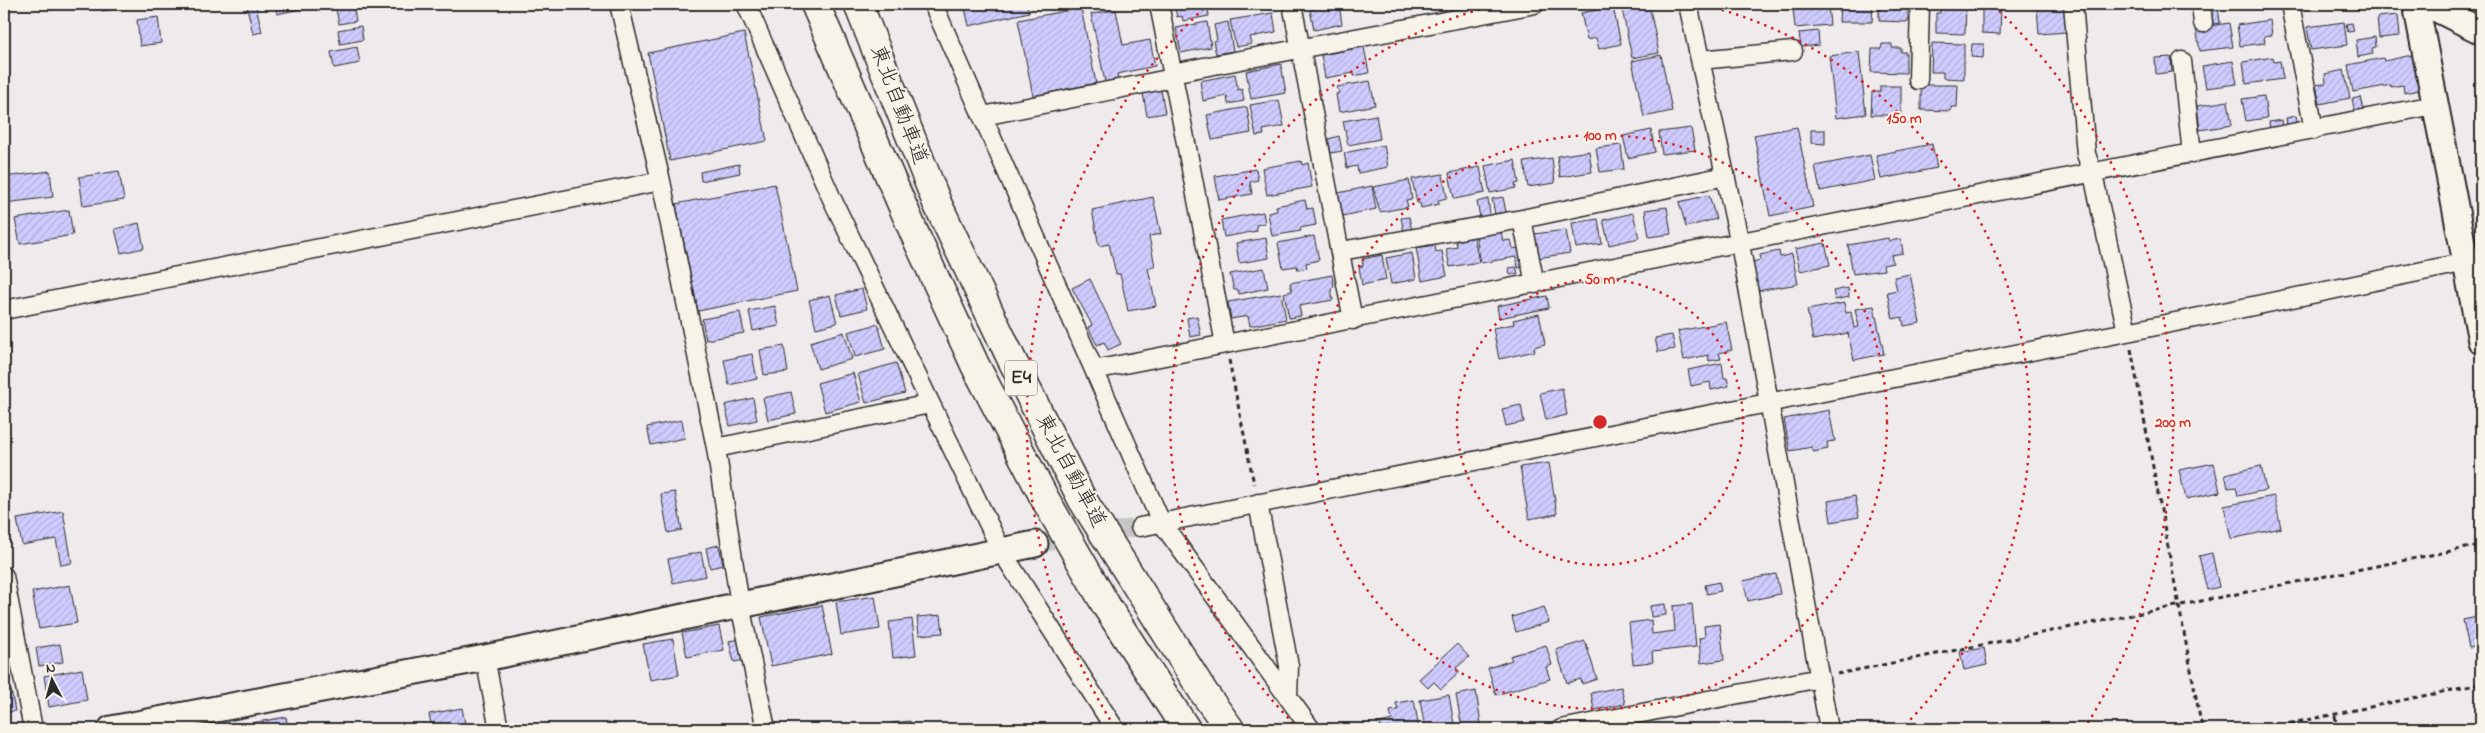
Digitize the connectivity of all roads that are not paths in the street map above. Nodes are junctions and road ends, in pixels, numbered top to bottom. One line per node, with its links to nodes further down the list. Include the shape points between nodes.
1 (619, 4): 32 (street)
2 (746, 4): 47 (street, via 832,199)
3 (796, 4): 44 (highway, via 886,214)
4 (815, 4): 44 (highway, 東北自動車道 / E4)
5 (858, 4): 43 (highway, 東北自動車道 / E4, via 937,203)
6 (877, 4): 43 (highway)
7 (933, 4): 27 (street)
8 (1159, 4): 24 (street)
9 (1292, 4): 20 (street)
10 (1535, 4): 20 (street)
11 (1688, 4): 22 (street)
12 (1920, 4): 25 (street)
13 (2073, 4): 30 (street, via 2086,154)
14 (2202, 4): 18 (street)
15 (2290, 4): 28 (street)
16 (2416, 4): 26 (street)
17 (2427, 4): 19 (street)
18 (2202, 23)
19 (2481, 30)
20 (1301, 49): 24 (street); 35 (street)
21 (1793, 51): 22 (street)
22 (1700, 60): 31 (street)
23 (2182, 61): 29 (street)
24 (1173, 76): 27 (street); 42 (street)
25 (1918, 80)
26 (2434, 105): 28 (street); 36 (street)
27 (983, 116): 45 (street)
28 (2314, 130): 29 (street)
29 (2192, 154): 30 (street)
30 (2093, 174): 34 (street); 40 (street)
31 (1725, 176): 33 (street); 34 (street)
32 (661, 182): 38 (street); 48 (street)
33 (1522, 219): 35 (street); 37 (street)
34 (1740, 244): 37 (street); 46 (street)
35 (1341, 251): 39 (street)
36 (2474, 261): 40 (street); 41 (street)
37 (1535, 284): 39 (street)
38 (4, 310)
39 (1353, 320): 42 (street)
40 (2127, 332): 46 (street)
41 (2481, 341)
42 (1226, 344): 45 (street)
43 (1011, 358): 67 (highway, 東北自動車道 / E4, via 1082,499)
44 (975, 365): 66 (highway, 東北自動車道 / E4, via 1045,499 1107,607)
45 (1094, 370): 50 (street)
46 (1769, 402): 49 (street); 58 (street)
47 (930, 404): 48 (street); 53 (street)
48 (716, 448): 55 (street)
49 (1258, 503): 50 (street); 59 (street, via 1289,666)
50 (1161, 522): 51 (street); 59 (street)
51 (1140, 527)
52 (1035, 544): 53 (street)
53 (1002, 552): 55 (street); 65 (street)
54 (5, 587): 57 (street)
55 (740, 605): 56 (street); 64 (street)
56 (485, 658): 60 (street); 63 (street)
57 (12, 665): 61 (street)
58 (1820, 678): 69 (street); 70 (street)
59 (1288, 697): 68 (street)
60 (172, 724): 62 (street)
61 (34, 729)
62 (111, 729)
63 (499, 729)
64 (766, 729)
65 (1115, 729)
66 (1186, 729)
67 (1230, 729)
68 (1310, 729)
69 (1561, 729)
70 (1829, 729)

